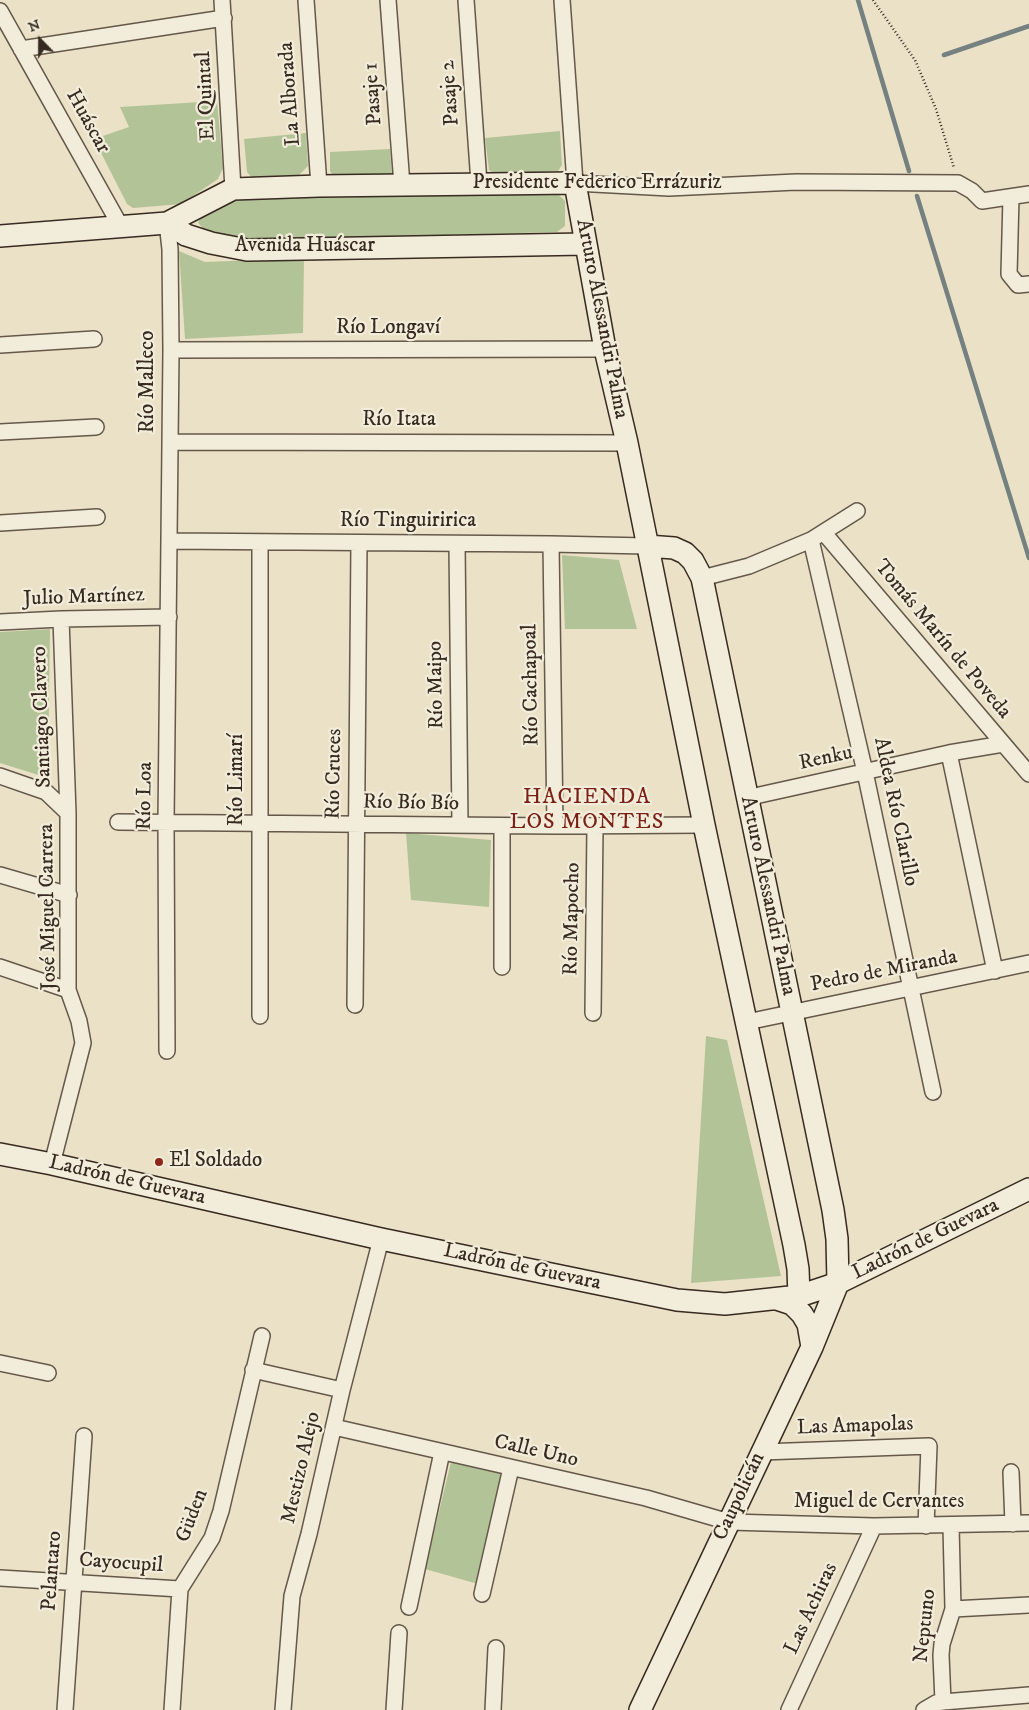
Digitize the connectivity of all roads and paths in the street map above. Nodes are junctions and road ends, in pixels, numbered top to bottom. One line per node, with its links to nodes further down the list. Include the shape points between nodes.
1 (222, 0): 8 (street, El Quintal)
2 (306, 0): 14 (street, La Alborada)
3 (388, 0): 13 (street, Pasaje 1)
4 (466, 0): 11 (street, Pasaje 2)
5 (562, 0): 12 (street, Arturo Alessandri Palma)
6 (873, 0): 10 (path, via 915,60 936,109)
7 (0, 11): 9 (street, Huáscar)
8 (224, 18): 9 (street); 15 (street, El Quintal)
9 (21, 49): 19 (street, Huáscar)
10 (958, 182): 12 (street, Presidente Federico Errázuriz, via 796,182 669,188); 17 (street, via 982,200)
11 (479, 183): 12 (street, Presidente Federico Errázuriz); 13 (street, Presidente Federico Errázuriz)
12 (574, 183): 21 (street, Arturo Alessandri Palma)
13 (402, 184): 14 (street, Presidente Federico Errázuriz)
14 (320, 186): 15 (street, Presidente Federico Errázuriz)
15 (233, 189): 18 (street, Presidente Federico Errázuriz)
16 (1029, 194): 17 (street)
17 (1011, 197): 22 (street, via 1009,274 1018,285)
18 (167, 223): 19 (street); 21 (street, Avenida Huáscar, via 186,235 247,250); 25 (street, Río Malleco)
19 (122, 227): 20 (street)
20 (0, 236)
21 (585, 244): 26 (street, Arturo Alessandri Palma)
22 (1029, 284)
23 (94, 339): 24 (street)
24 (0, 345)
25 (171, 350): 26 (street, Río Longaví); 29 (street, Río Malleco)
26 (605, 350): 30 (street, Arturo Alessandri Palma)
27 (96, 426): 28 (street)
28 (0, 432)
29 (170, 442): 30 (street, Río Itata); 35 (street, Río Malleco)
30 (627, 443): 40 (street, Arturo Alessandri Palma)
31 (857, 511): 34 (street)
32 (97, 517): 33 (street)
33 (0, 522)
34 (817, 537): 41 (street, via 749,566); 45 (street, Tomás Marín de Poveda); 47 (street, Aldea Río Clarillo)
35 (170, 541): 36 (street, Río Tinguiririca); 42 (street, Río Loa)
36 (260, 543): 37 (street, Río Tinguiririca); 54 (street, Río Limarí)
37 (360, 543): 38 (street, Río Tinguiririca); 55 (street, Río Cruces)
38 (457, 544): 39 (street, Río Tinguiririca); 56 (street, Río Maipo)
39 (551, 544): 40 (street, Río Tinguiririca); 59 (street, Río Cachapoal)
40 (647, 546): 41 (street, Arturo Alessandri Palma, via 674,548 685,553); 57 (street, Arturo Alessandri Palma)
41 (702, 578): 50 (street, Arturo Alessandri Palma)
42 (169, 617): 43 (street, Julio Martínez); 53 (street, Río Loa)
43 (61, 618): 44 (street, Julio Martínez); 51 (street, Santiago Clavero)
44 (0, 622)
45 (1003, 744): 46 (street, Renku); 48 (street, Tomás Marín de Poveda)
46 (950, 753): 47 (street, Renku); 66 (street)
47 (865, 772): 50 (street, Renku); 67 (street, Aldea Río Clarillo)
48 (1029, 774)
49 (0, 776): 51 (street, José Miguel Carrera, via 46,792)
50 (746, 798): 70 (street, Arturo Alessandri Palma)
51 (68, 813): 62 (street, José Miguel Carrera)
52 (118, 822): 53 (street, Río Bío Bío)
53 (166, 822): 54 (street, Río Bío Bío); 74 (street, Río Loa)
54 (259, 823): 55 (street, Río Bío Bío); 72 (street, Río Limarí)
55 (356, 824): 56 (street, Río Bío Bío); 69 (street, Río Cruces)
56 (460, 825): 58 (street, Río Bío Bío)
57 (704, 825): 60 (street, Río Bío Bío); 73 (street, Arturo Alessandri Palma)
58 (502, 826): 59 (street, Río Bío Bío); 65 (street)
59 (555, 826): 60 (street, Río Bío Bío)
60 (595, 826): 71 (street, Río Mapocho)
61 (0, 875): 62 (street)
62 (69, 896): 68 (street, José Miguel Carrera)
63 (1029, 963): 66 (street, Pedro de Miranda)
64 (0, 967): 68 (street)
65 (502, 967)
66 (995, 971): 67 (street, Pedro de Miranda)
67 (910, 987): 70 (street, Pedro de Miranda); 75 (street, Aldea Río Clarillo)
68 (68, 990): 77 (street, José Miguel Carrera, via 83,1044)
69 (355, 1005)
70 (792, 1012): 73 (street, Pedro de Miranda); 80 (street, Arturo Alessandri Palma, via 833,1210)
71 (593, 1013)
72 (260, 1016)
73 (747, 1022): 81 (street, Arturo Alessandri Palma, via 794,1246)
74 (167, 1051)
75 (933, 1092)
76 (0, 1154): 77 (street, Ladrón de Guevara)
77 (52, 1164): 79 (street, Ladrón de Guevara)
78 (1029, 1189): 80 (street, Ladrón de Guevara)
79 (381, 1239): 82 (street, Ladrón de Guevara, via 677,1300 725,1304); 88 (street, Mestizo Alejo)
80 (838, 1283): 81 (street, Ladrón de Guevara); 84 (street, Caupolicán)
81 (799, 1296): 82 (street, Ladrón de Guevara)
82 (777, 1299): 84 (street, via 792,1304 802,1314 808,1324)
83 (262, 1336): 86 (street, Güden)
84 (812, 1347): 92 (street, Caupolicán)
85 (0, 1363): 87 (street)
86 (253, 1370): 88 (street); 103 (street, Güden, via 212,1538)
87 (48, 1372)
88 (342, 1390): 89 (street, Mestizo Alejo)
89 (334, 1427): 91 (street, Calle Uno); 115 (street, Mestizo Alejo, via 292,1596)
90 (84, 1436): 102 (street, Pelantaro)
91 (442, 1452): 93 (street, Calle Uno); 106 (street)
92 (762, 1452): 95 (street, Caupolicán); 99 (street, Las Amapolas, via 929,1446)
93 (511, 1468): 95 (street, Calle Uno, via 646,1498); 104 (street)
94 (1011, 1472): 96 (street)
95 (729, 1522): 98 (street, Miguel de Cervantes); 118 (street, Caupolicán)
96 (1013, 1524): 97 (street, Miguel de Cervantes); 100 (street, Miguel de Cervantes)
97 (1029, 1524)
98 (874, 1526): 99 (street, Miguel de Cervantes); 119 (street, Las Achiras)
99 (926, 1526): 100 (street, Miguel de Cervantes)
100 (951, 1526): 107 (street, Neptuno)
101 (0, 1578): 102 (street, Cayocupil)
102 (74, 1582): 103 (street, Cayocupil); 113 (street, Pelantaro)
103 (180, 1589): 114 (street, Güden)
104 (482, 1594)
105 (1029, 1605): 107 (street)
106 (409, 1607)
107 (953, 1609): 111 (street, Neptuno, via 942,1644)
108 (399, 1633): 116 (street)
109 (496, 1648): 117 (street)
110 (1029, 1695): 112 (street)
111 (943, 1702): 112 (street); 120 (street)
112 (994, 1704)
113 (65, 1710)
114 (172, 1710)
115 (283, 1710)
116 (394, 1710)
117 (492, 1710)
118 (640, 1710)
119 (789, 1710)
120 (924, 1710)

